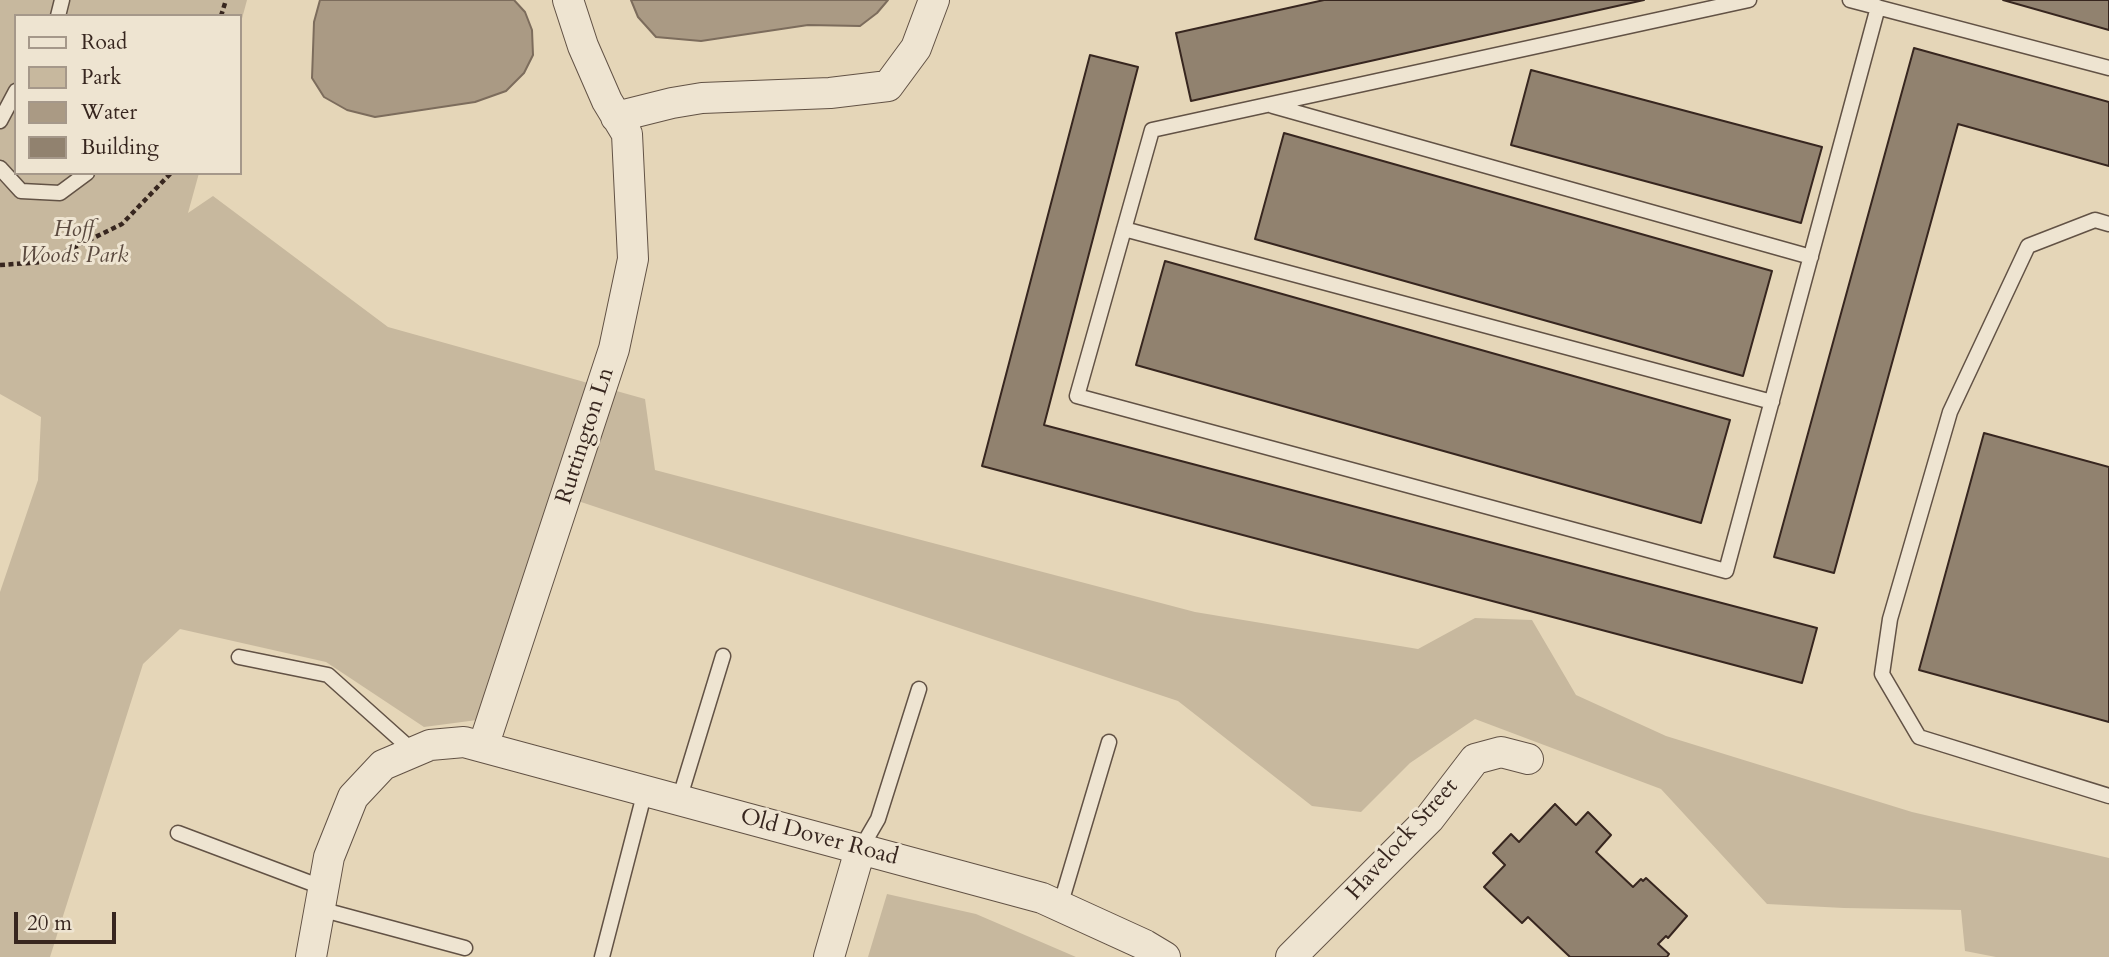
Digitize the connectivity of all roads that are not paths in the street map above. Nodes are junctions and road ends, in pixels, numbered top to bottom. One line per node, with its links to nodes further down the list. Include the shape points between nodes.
1 (568, 0): 9 (street, Ruttington Ln, via 583,46)
2 (934, 0): 9 (street, via 916,48 888,86 702,98)
3 (1749, 0): 8 (lane)
4 (1850, 0): 5 (lane)
5 (1878, 7): 6 (lane); 15 (lane)
6 (2109, 68)
7 (14, 95): 10 (lane)
8 (1269, 104): 14 (lane, via 1152,130); 15 (lane)
9 (617, 117): 21 (street, Ruttington Ln, via 627,134 633,259 614,349)
10 (0, 121)
11 (0, 168): 12 (lane, via 21,191 60,192)
12 (83, 175)
13 (2109, 223): 25 (lane, via 2095,220 2028,246 1950,412 1890,619 1882,674 1919,737)
14 (1124, 229): 16 (lane); 16 (lane, via 1077,396 1726,571)
15 (1811, 257): 16 (lane)
16 (1772, 402)
17 (723, 656): 26 (lane)
18 (239, 657): 22 (lane, via 328,675)
19 (919, 689): 28 (lane, via 878,819)
20 (1109, 742): 30 (lane)
21 (473, 745): 22 (street, via 430,746); 24 (street, Old Dover Road)
22 (414, 752): 29 (street, via 383,765 353,797 329,857)
23 (1528, 759): 36 (street, Havelock Street, via 1502,752 1475,759 1429,819)
24 (645, 791): 26 (street, Old Dover Road); 33 (lane)
25 (2109, 796)
26 (679, 800): 28 (street, Old Dover Road)
27 (178, 833): 29 (lane)
28 (860, 850): 30 (street, Old Dover Road); 34 (street)
29 (322, 899): 31 (lane); 32 (street)
30 (1060, 906): 35 (street, Old Dover Road)
31 (465, 948)
32 (311, 957)
33 (602, 957)
34 (829, 957)
35 (1165, 957)
36 (1291, 957)

